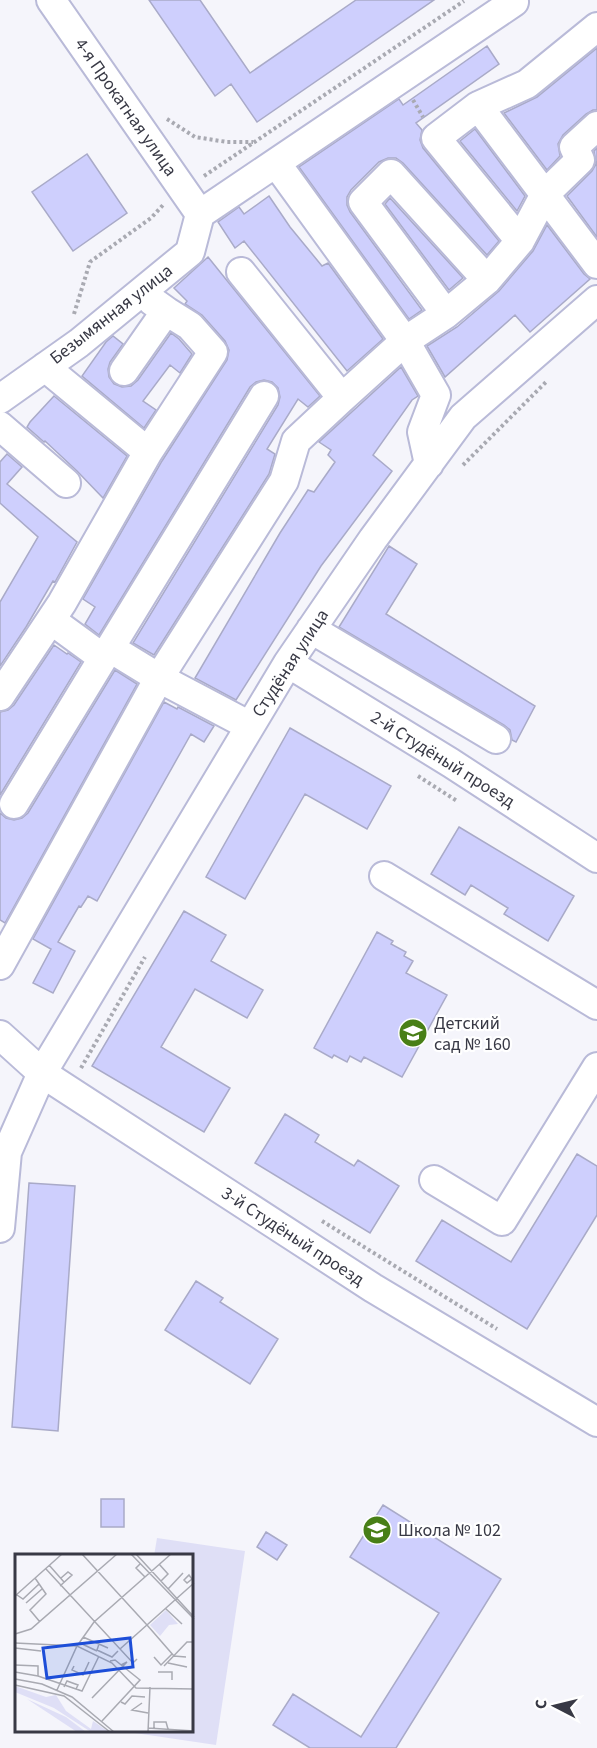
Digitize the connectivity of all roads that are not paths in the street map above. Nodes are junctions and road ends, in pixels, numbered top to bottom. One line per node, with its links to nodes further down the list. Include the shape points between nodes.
1 (51, 0): 8 (street, 4-я Прокатная улица)
2 (513, 0): 6 (street)
3 (597, 27): 4 (street, via 527,84)
4 (478, 106): 7 (street); 9 (street, via 436,138)
5 (597, 126): 7 (street, via 574,147 580,160)
6 (276, 163): 8 (street); 17 (street)
7 (545, 194): 9 (street); 10 (street)
8 (200, 214): 13 (street, Безымянная улица, via 190,252)
9 (520, 241): 12 (street)
10 (597, 264)
11 (241, 272): 22 (street)
12 (487, 280): 16 (street); 16 (street, via 391,174 363,202)
13 (140, 293): 15 (street); 18 (street, Безымянная улица)
14 (597, 300): 25 (street, Студёная улица, via 463,417)
15 (166, 311): 19 (street); 24 (street, via 190,326 213,352)
16 (446, 314): 17 (street)
17 (405, 342): 22 (street); 25 (street, via 436,396 422,432)
18 (45, 367): 20 (street, Безымянная улица); 24 (street)
19 (124, 372)
20 (2, 394)
21 (264, 396): 29 (street)
22 (342, 398): 31 (street, via 296,441 284,481)
23 (0, 426): 26 (street)
24 (148, 452): 27 (street)
25 (429, 464): 28 (street, Студёная улица)
26 (66, 483)
27 (51, 620): 29 (street); 32 (street)
28 (311, 629): 30 (street, Студёная улица); 34 (street)
29 (107, 653): 31 (street); 35 (street)
30 (288, 663): 33 (street, Студёная улица); 36 (street, 2-й Студёный проезд)
31 (159, 678): 33 (street); 38 (street)
32 (0, 696)
33 (250, 726): 41 (street, Студёная улица)
34 (495, 739)
35 (14, 804)
36 (597, 858)
37 (384, 876): 39 (street)
38 (0, 965)
39 (597, 1005)
40 (0, 1035): 41 (street, 3-й Студёный проезд)
41 (46, 1066): 44 (street, Студёная улица, via 7,1152); 45 (street, 3-й Студёный проезд, via 372,1288)
42 (597, 1067): 43 (street, via 502,1221)
43 (434, 1180)
44 (0, 1228)
45 (597, 1422)

